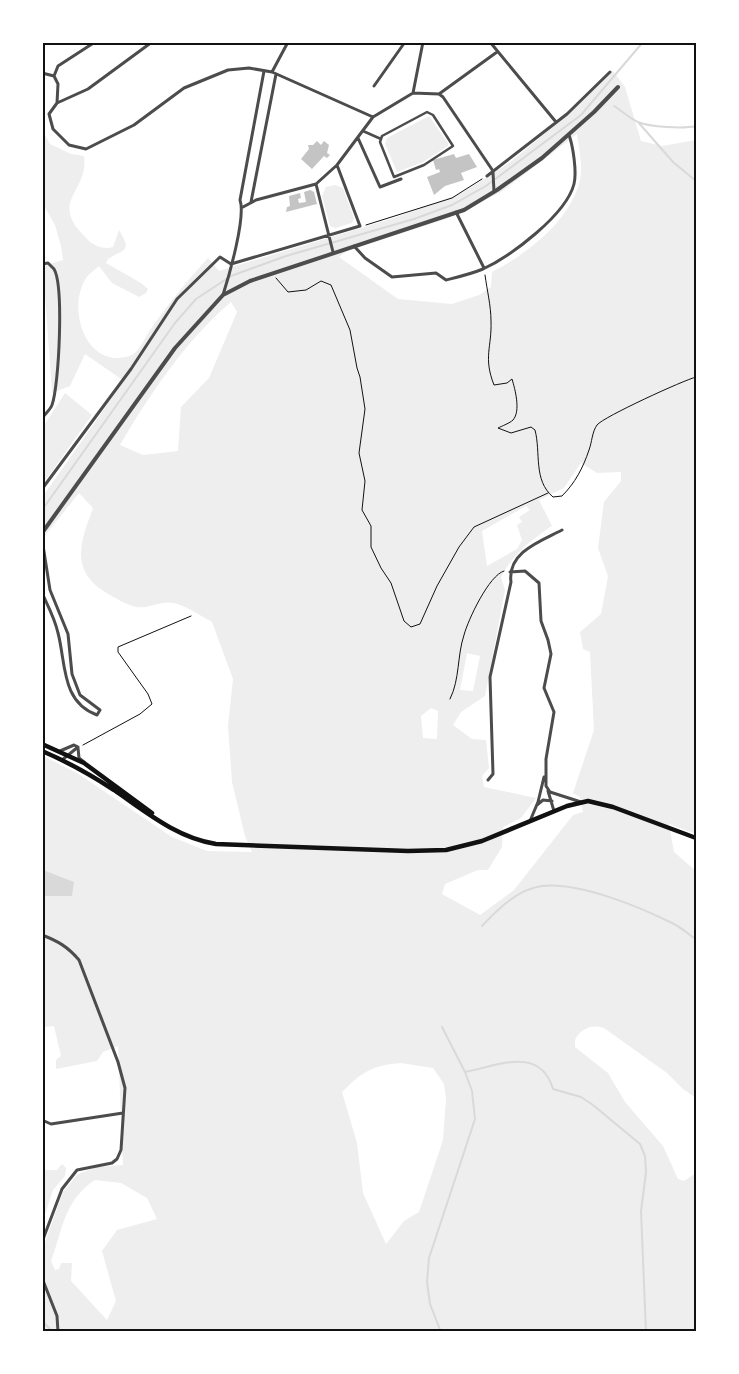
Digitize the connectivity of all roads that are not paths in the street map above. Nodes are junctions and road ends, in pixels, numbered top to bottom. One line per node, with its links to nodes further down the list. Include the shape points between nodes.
1 (95, 42): 12 (street, via 58,66)
2 (152, 42): 17 (street, via 88,89)
3 (288, 42): 11 (street)
4 (405, 42): 13 (street)
5 (423, 42): 15 (street)
6 (490, 42): 7 (street)
7 (497, 52): 16 (street); 19 (street)
8 (264, 71): 11 (street); 17 (street, via 249,68 228,70 184,88 134,125 86,149 69,145 52,129 49,114); 31 (street, via 240,200)
9 (610, 72): 19 (street)
10 (42, 73): 12 (street)
11 (274, 73): 18 (street); 30 (street)
12 (54, 76): 17 (street, via 58,84)
13 (374, 86)
14 (618, 87): 21 (street)
15 (413, 93): 16 (street); 18 (street)
16 (439, 94): 25 (street)
17 (57, 103)
18 (373, 118): 20 (street)
19 (556, 122): 25 (street)
20 (363, 131): 22 (street); 23 (street)
21 (569, 134): 29 (street); 38 (street, via 573,145 574,183 565,204 546,225)
22 (358, 138): 24 (street); 27 (street, via 380,187)
23 (381, 139): 23 (street, via 427,112 433,115 453,146 424,165 394,177)
24 (337, 165): 28 (street); 33 (street, via 360,226)
25 (493, 171): 26 (street); 29 (street)
26 (487, 176)
27 (401, 179)
28 (316, 184): 30 (street); 33 (street)
29 (494, 192): 32 (street)
30 (251, 202): 31 (street)
31 (242, 206): 37 (street)
32 (456, 212): 34 (street); 38 (street)
33 (329, 235): 35 (street); 37 (street)
34 (354, 246): 35 (street); 38 (street, via 392,277 436,273 446,280)
35 (333, 252): 39 (street, via 250,281)
36 (42, 264): 40 (street, via 54,269 58,285 59,353 51,406)
37 (231, 264): 39 (street); 41 (street, via 220,257 177,299 131,369)
38 (484, 268)
39 (223, 295): 43 (street, via 175,348)
40 (42, 418)
41 (42, 489)
42 (562, 530): 46 (street, via 526,549)
43 (42, 533)
44 (42, 538): 45 (street)
45 (43, 553): 47 (street, via 50,590 68,634 69,663 74,679 80,695 100,710 97,715 82,707 68,687 58,631)
46 (510, 572): 55 (street, via 525,571 539,583 540,621 551,654 544,688 554,712); 56 (street, via 511,582 490,677 493,774)
47 (42, 593)
48 (42, 744): 51 (main road)
49 (78, 747): 51 (street, via 74,745); 52 (street); 54 (street, via 79,758)
50 (42, 751): 53 (main road)
51 (60, 751): 52 (main road)
52 (70, 756): 53 (street); 54 (main road)
53 (62, 760): 63 (main road)
54 (84, 763): 63 (main road)
55 (545, 774): 57 (street); 60 (street)
56 (488, 780)
57 (546, 786): 58 (street); 59 (street, via 550,792)
58 (552, 801): 60 (street, via 543,800); 61 (street)
59 (581, 802): 61 (main road); 64 (main road, via 613,806)
60 (536, 806): 62 (street)
61 (554, 811): 62 (main road)
62 (530, 821): 63 (main road, via 466,846 417,851 216,844 194,840)
63 (165, 824)
64 (696, 838)
65 (42, 934): 66 (street, via 58,940 79,960 118,1062 125,1088)
66 (123, 1113): 67 (street, via 51,1124); 68 (street, via 121,1150 117,1159 112,1163 77,1170 62,1189)
67 (42, 1120)
68 (42, 1242)
69 (42, 1278): 71 (street, via 57,1316)
70 (696, 1330): 72 (street)
71 (58, 1332)
72 (693, 1332)

